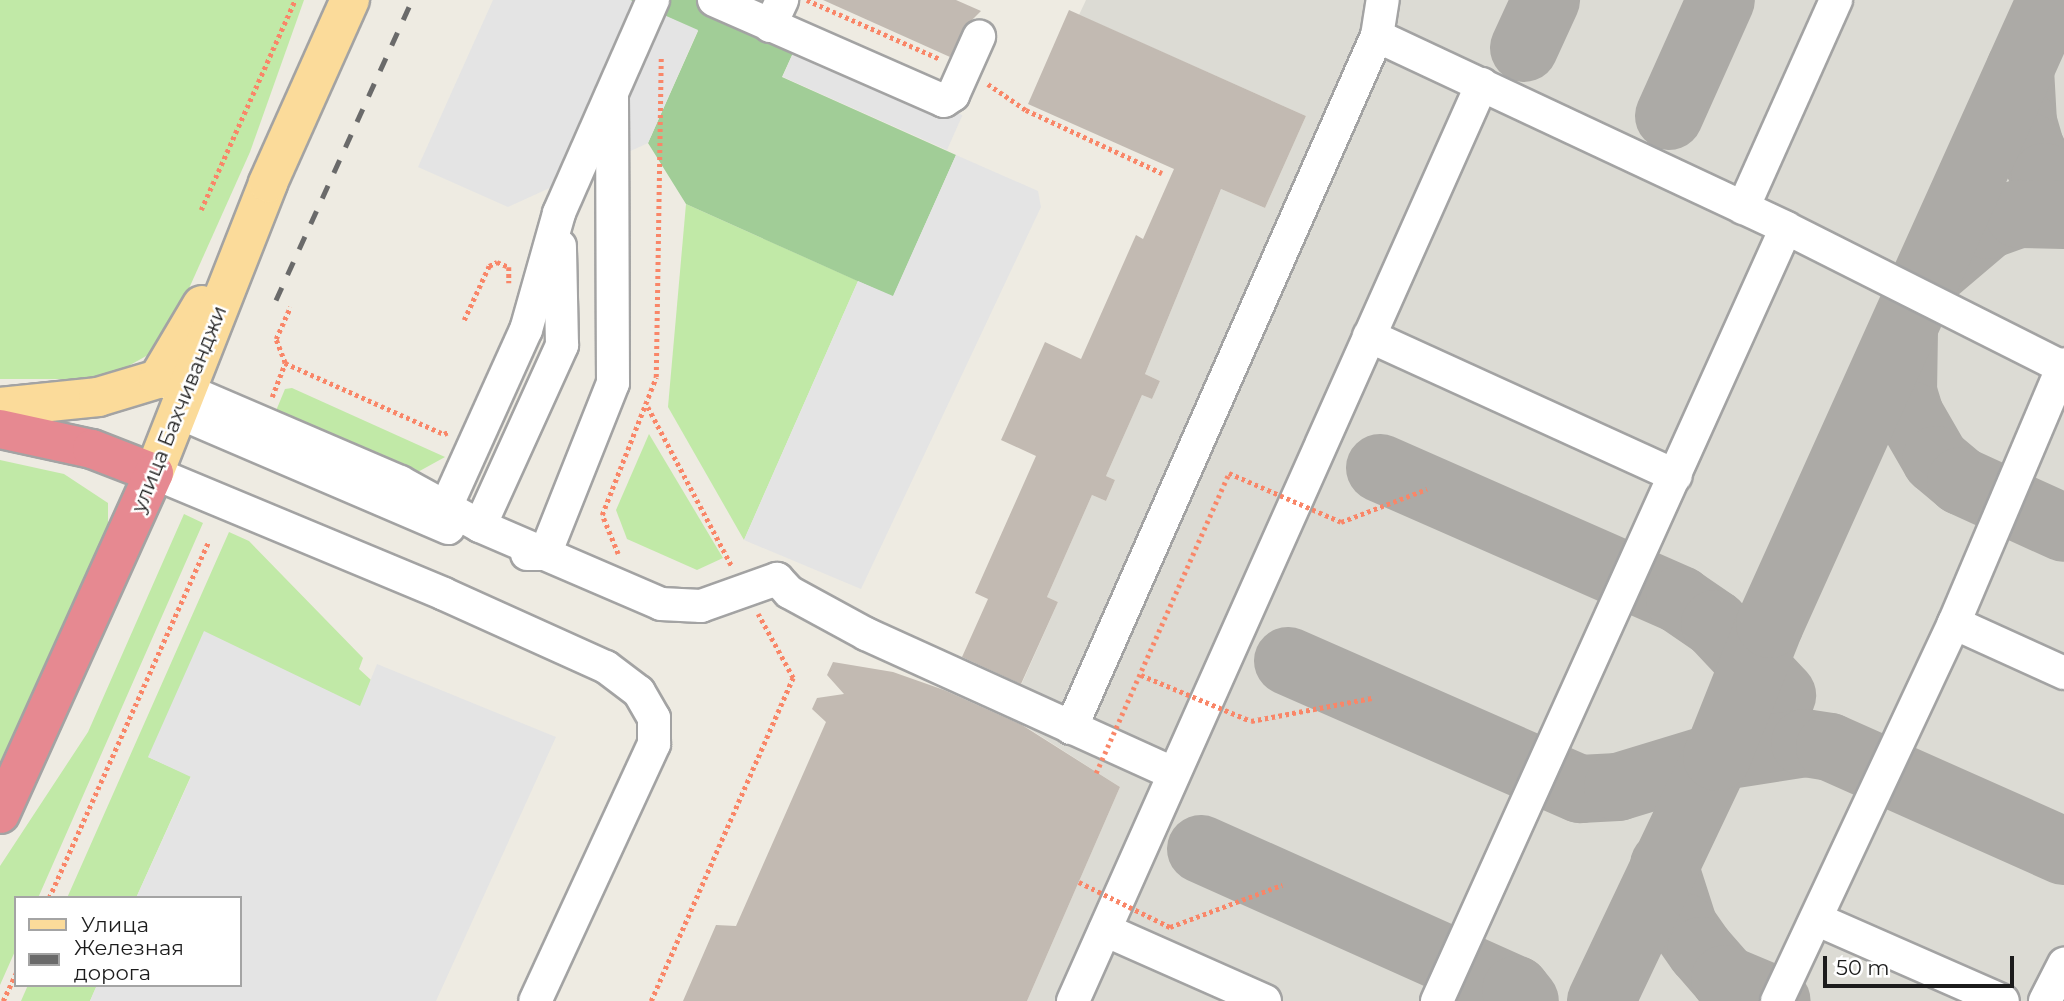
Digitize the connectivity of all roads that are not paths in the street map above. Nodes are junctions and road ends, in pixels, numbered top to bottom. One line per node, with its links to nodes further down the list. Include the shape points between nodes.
1 (350, 0): 16 (main road, улица Бахчиванджи)
2 (653, 0): 10 (lane)
3 (714, 0): 6 (lane)
4 (1383, 0): 7 (lane)
5 (1836, 0): 11 (lane)
6 (776, 13): 8 (lane, via 944,102 953,95)
7 (1377, 36): 9 (lane); 28 (lane)
8 (979, 37)
9 (1482, 84): 11 (lane); 14 (lane)
10 (611, 94): 12 (lane); 24 (lane, via 613,383)
11 (1743, 208): 13 (lane)
12 (559, 213): 21 (lane, via 526,330); 22 (lane, via 562,345)
13 (1786, 228): 15 (lane); 20 (lane)
14 (1368, 336): 20 (lane); 29 (lane)
15 (2064, 366): 26 (lane)
16 (176, 394): 17 (main road); 19 (main road, улица Бахчиванджи); 21 (lane, via 400,482); 23 (lane)
17 (0, 407)
18 (0, 429): 19 (highway, via 92,449)
19 (154, 473): 30 (highway, улица Бахчиванджи); 34 (lane, via 606,667 639,692 654,718 654,744)
20 (1676, 476): 37 (lane)
21 (445, 509): 22 (lane)
22 (480, 526): 24 (lane)
23 (511, 552): 24 (lane); 25 (lane, via 694,628)
24 (545, 554): 25 (lane, via 661,604 701,606)
25 (748, 596): 28 (lane, via 783,586 866,634)
26 (1954, 623): 27 (lane); 31 (lane)
27 (2064, 673)
28 (1072, 727): 29 (lane)
29 (1172, 774): 32 (lane)
30 (0, 814)
31 (1816, 919): 38 (lane); 39 (lane)
32 (1105, 930): 35 (lane); 36 (lane)
33 (2064, 964): 40 (lane)
34 (535, 1001)
35 (1073, 1001)
36 (1265, 1001)
37 (1437, 1001)
38 (1777, 1001)
39 (2003, 1001)
40 (2045, 1001)

